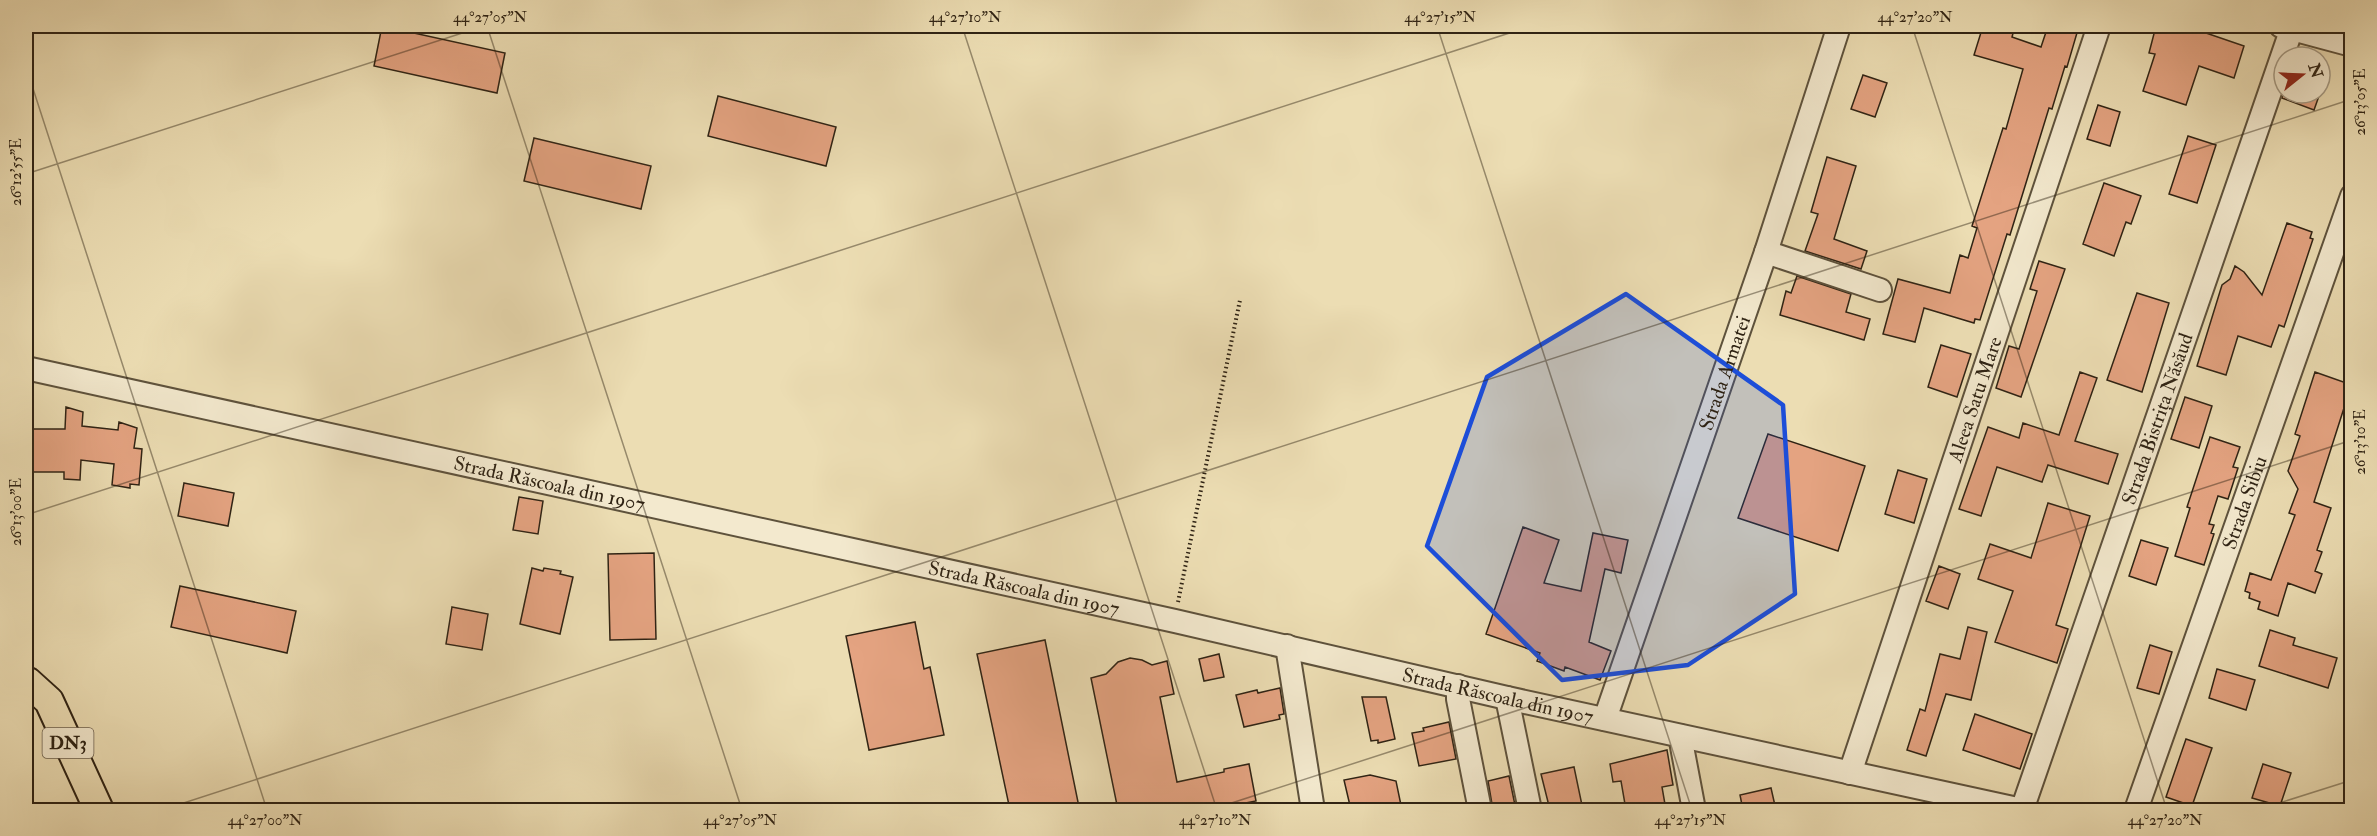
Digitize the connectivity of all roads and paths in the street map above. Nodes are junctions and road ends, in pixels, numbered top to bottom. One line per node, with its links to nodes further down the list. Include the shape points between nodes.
1 (1839, 26): 6 (street, Strada Armatei)
2 (2099, 26): 17 (street, Aleea Satu Mare)
3 (2286, 27): 4 (street); 25 (street, Strada Bistrița Năsăud)
4 (2352, 45)
5 (2352, 196): 26 (street, Strada Sibiu)
6 (1766, 252): 7 (street); 15 (street, Strada Armatei)
7 (1880, 290)
8 (1240, 300): 10 (path)
9 (26, 368): 10 (street, Strada Răscoala din 1907)
10 (1175, 621): 11 (street, Strada Răscoala din 1907)
11 (1287, 646): 13 (street, Strada Răscoala din 1907); 21 (street)
12 (27, 679): 19 (main road, DN3, via 31,710); 20 (main road, DN3, via 49,701)
13 (1458, 686): 14 (street, Strada Răscoala din 1907); 22 (street)
14 (1507, 698): 15 (street, Strada Răscoala din 1907); 23 (street)
15 (1605, 719): 16 (street, Strada Răscoala din 1907)
16 (1680, 736): 17 (street, Strada Răscoala din 1907); 24 (street)
17 (1851, 773): 18 (street, Strada Răscoala din 1907)
18 (1938, 802): 25 (street, Strada Răscoala din 1907)
19 (78, 810)
20 (99, 810)
21 (1313, 810)
22 (1480, 810)
23 (1530, 810)
24 (1694, 810)
25 (2022, 810)
26 (2136, 810)

